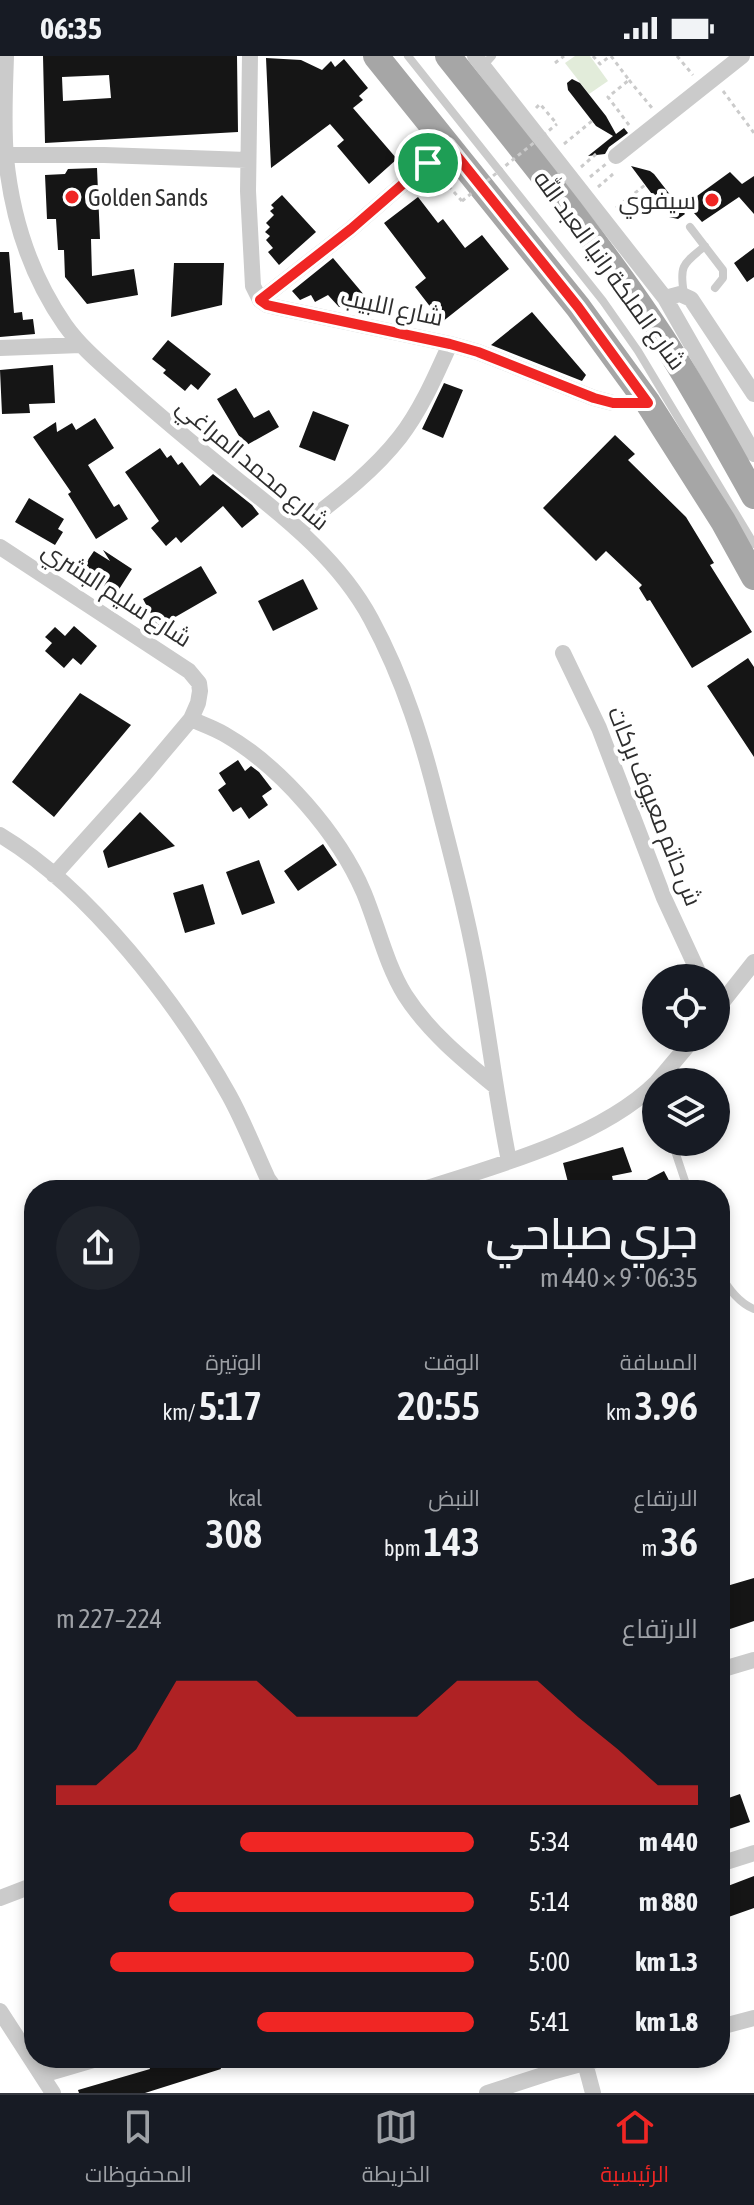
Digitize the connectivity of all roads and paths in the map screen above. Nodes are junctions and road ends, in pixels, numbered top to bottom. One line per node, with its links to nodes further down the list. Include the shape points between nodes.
1 (6, 56): 23 (street, شارع محمد المراغي)
2 (250, 56): 25 (street)
3 (376, 56): 20 (main road, شارع الملكة رانيا العبد الله)
4 (408, 56): 45 (lane, via 603,301)
5 (448, 56): 43 (main road, شارع الملكة رانيا العبد الله, via 660,335)
6 (564, 56): 12 (path)
7 (593, 56): 8 (path, via 600,64)
8 (610, 56): 13 (path)
9 (677, 56): 14 (path)
10 (742, 56): 14 (street)
11 (483, 59): 21 (street)
12 (555, 63)
13 (629, 80): 16 (path); 19 (path, via 608,97)
14 (709, 83): 16 (street); 18 (path)
15 (540, 104): 27 (path, bridge, via 557,124 462,201)
16 (662, 120): 19 (street)
17 (592, 121): 21 (path)
18 (754, 133)
19 (639, 138): 24 (street)
20 (448, 145): 36 (street); 41 (main road, شارع الملكة رانيا العبد الله)
21 (552, 154): 29 (street)
22 (596, 154): 29 (path)
23 (3, 155): 25 (street); 38 (street, شارع محمد المراغي, via 26,249 47,296)
24 (616, 156): 29 (path)
25 (247, 160): 36 (street, via 253,286)
26 (613, 174): 29 (path)
27 (439, 175)
28 (645, 185): 30 (path)
29 (578, 187): 30 (street)
30 (603, 218): 35 (street)
31 (690, 227): 32 (lane)
32 (705, 246): 33 (lane, via 724,272); 34 (lane, via 682,268)
33 (715, 288)
34 (684, 294): 35 (street); 40 (street)
35 (665, 298): 42 (street)
36 (260, 300): 37 (street, شارع اللبيب)
37 (450, 344): 41 (street, شارع اللبيب, via 594,398); 44 (street, via 388,452)
38 (81, 345): 39 (street); 44 (street, شارع محمد المراغي, via 169,425)
39 (0, 348)
40 (754, 394)
41 (648, 403): 47 (main road, شارع الملكة رانيا العبد الله)
42 (754, 454)
43 (754, 496)
44 (298, 529): 57 (street, شارع محمد المراغي, via 357,596 405,693 430,769 465,912)
45 (754, 544)
46 (0, 547): 49 (street, شارع سليم البشري, via 189,671 200,691)
47 (754, 577)
48 (563, 653): 53 (street, ش حاتم معيوف بركات)
49 (191, 719): 51 (street); 57 (street, via 257,757 306,804 355,874 404,994 433,1031)
50 (0, 835): 51 (street)
51 (54, 875): 61 (street, via 121,942 200,1047)
52 (754, 962): 54 (street)
53 (695, 964)
54 (730, 992)
55 (683, 1052): 56 (street)
56 (670, 1068)
57 (495, 1086): 60 (street, شارع محمد المراغي)
58 (642, 1095): 60 (street, via 568,1138)
59 (677, 1156): 63 (lane)
60 (509, 1161): 62 (street)
61 (269, 1180)
62 (451, 1180)
63 (685, 1180)
64 (730, 1290): 65 (lane)
65 (754, 1309)
66 (754, 1660): 67 (street)
67 (730, 1667)
68 (754, 1853): 69 (street)
69 (730, 1861)
70 (24, 1889): 71 (street)
71 (0, 1898)
72 (0, 2011): 75 (street)
73 (754, 2018): 74 (street)
74 (730, 2024)
75 (24, 2048)
76 (37, 2068): 80 (street)
77 (66, 2068): 80 (street)
78 (545, 2068): 82 (street)
79 (586, 2068): 83 (street)
80 (42, 2075): 81 (street)
81 (53, 2093)
82 (487, 2093)
83 (593, 2093)

